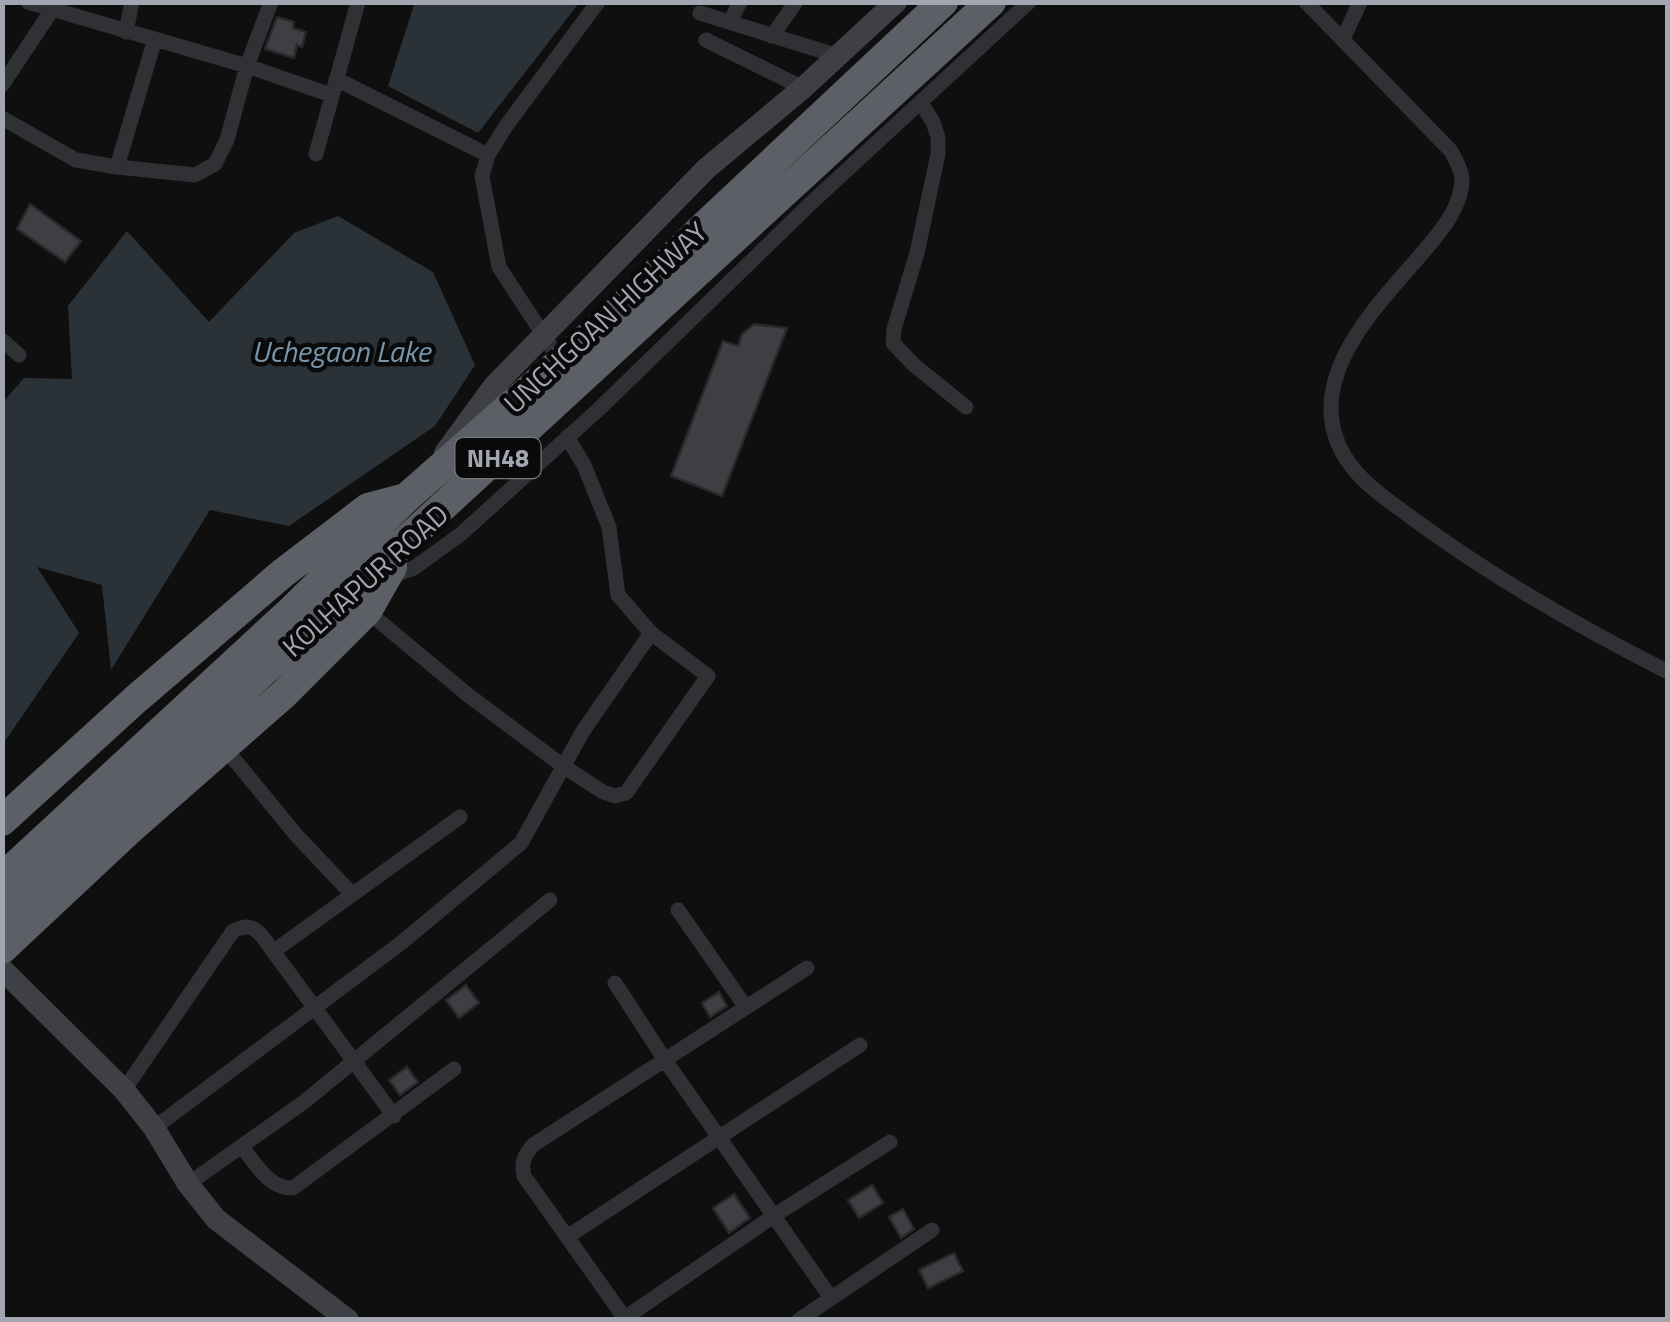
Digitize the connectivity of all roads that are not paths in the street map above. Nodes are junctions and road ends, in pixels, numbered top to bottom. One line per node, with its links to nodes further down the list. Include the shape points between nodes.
1 (28, 2): 14 (street)
2 (132, 2): 17 (street)
3 (271, 2): 23 (street)
4 (358, 2): 25 (street)
5 (598, 2): 30 (street)
6 (740, 2): 16 (street)
7 (796, 2): 18 (street)
8 (944, 2): 35 (highway, UNCHGOAN HIGHWAY / NH48)
9 (991, 2): 40 (highway, KOLHAPUR ROAD / NH48)
10 (1029, 2): 27 (street)
11 (1306, 2): 19 (street)
12 (1360, 2): 19 (street)
13 (892, 3): 22 (street)
14 (52, 10): 17 (street); 24 (street)
15 (700, 13): 16 (street)
16 (730, 22): 18 (street)
17 (126, 32): 21 (street)
18 (772, 36): 22 (street)
19 (1343, 39): 44 (street, via 1452,151 1463,177 1456,207 1358,330 1335,372 1329,410 1344,456 1373,489 1438,537)
20 (706, 40): 26 (street)
21 (154, 42): 23 (street); 31 (street)
22 (838, 56): 26 (street)
23 (247, 66): 25 (street); 31 (street, via 215,164 195,175)
24 (2, 84)
25 (334, 87): 29 (street); 30 (street)
26 (803, 88): 32 (street, via 706,168)
27 (922, 103): 36 (street, via 938,137 938,154 893,343); 37 (street)
28 (2, 118): 31 (street, via 76,160)
29 (316, 154)
30 (488, 155): 32 (street, via 482,176 499,266)
31 (117, 168)
32 (544, 336): 35 (street); 38 (street, via 494,386)
33 (2, 340): 34 (street)
34 (20, 355)
35 (561, 362): 38 (highway, UNCHGOAN HIGHWAY / NH48)
36 (966, 406)
37 (568, 437): 41 (street, via 461,534); 43 (street, via 609,527 618,595)
38 (429, 477): 39 (highway, UNCHGOAN HIGHWAY / NH48)
39 (404, 499): 48 (highway, via 368,508 283,573); 49 (highway, UNCHGOAN HIGHWAY / NH48)
40 (409, 539): 41 (highway); 53 (highway, KOLHAPUR ROAD / NH48)
41 (386, 579): 42 (highway)
42 (366, 611): 45 (highway); 46 (street)
43 (651, 634): 46 (street); 46 (street, via 708,676 626,793 603,792)
44 (1668, 672)
45 (224, 747): 50 (street); 54 (highway)
46 (563, 766): 60 (street, via 520,844)
47 (460, 817): 50 (street)
48 (2, 821)
49 (2, 878)
50 (352, 894): 55 (street)
51 (550, 900): 62 (street)
52 (678, 910): 59 (street)
53 (2, 912)
54 (2, 949)
55 (274, 951): 60 (street); 65 (street, via 254,928 232,932)
56 (2, 968): 65 (street)
57 (807, 968): 59 (street)
58 (615, 983): 63 (street)
59 (746, 1006): 63 (street)
60 (312, 1007): 62 (street); 67 (street)
61 (860, 1045): 68 (street)
62 (354, 1060): 66 (street); 70 (street)
63 (665, 1060): 68 (street); 74 (street, via 526,1154 524,1176)
64 (454, 1069): 66 (street)
65 (124, 1090): 67 (street)
66 (394, 1116): 70 (street, via 293,1188 271,1182)
67 (154, 1128): 71 (street)
68 (718, 1137): 72 (street); 74 (street)
69 (890, 1142): 72 (street)
70 (242, 1147): 71 (street)
71 (188, 1184): 77 (street, via 216,1220)
72 (774, 1215): 75 (street); 76 (street)
73 (932, 1230): 75 (street)
74 (566, 1238): 76 (street)
75 (832, 1298): 78 (street)
76 (624, 1319)
77 (348, 1320)
78 (799, 1320)

